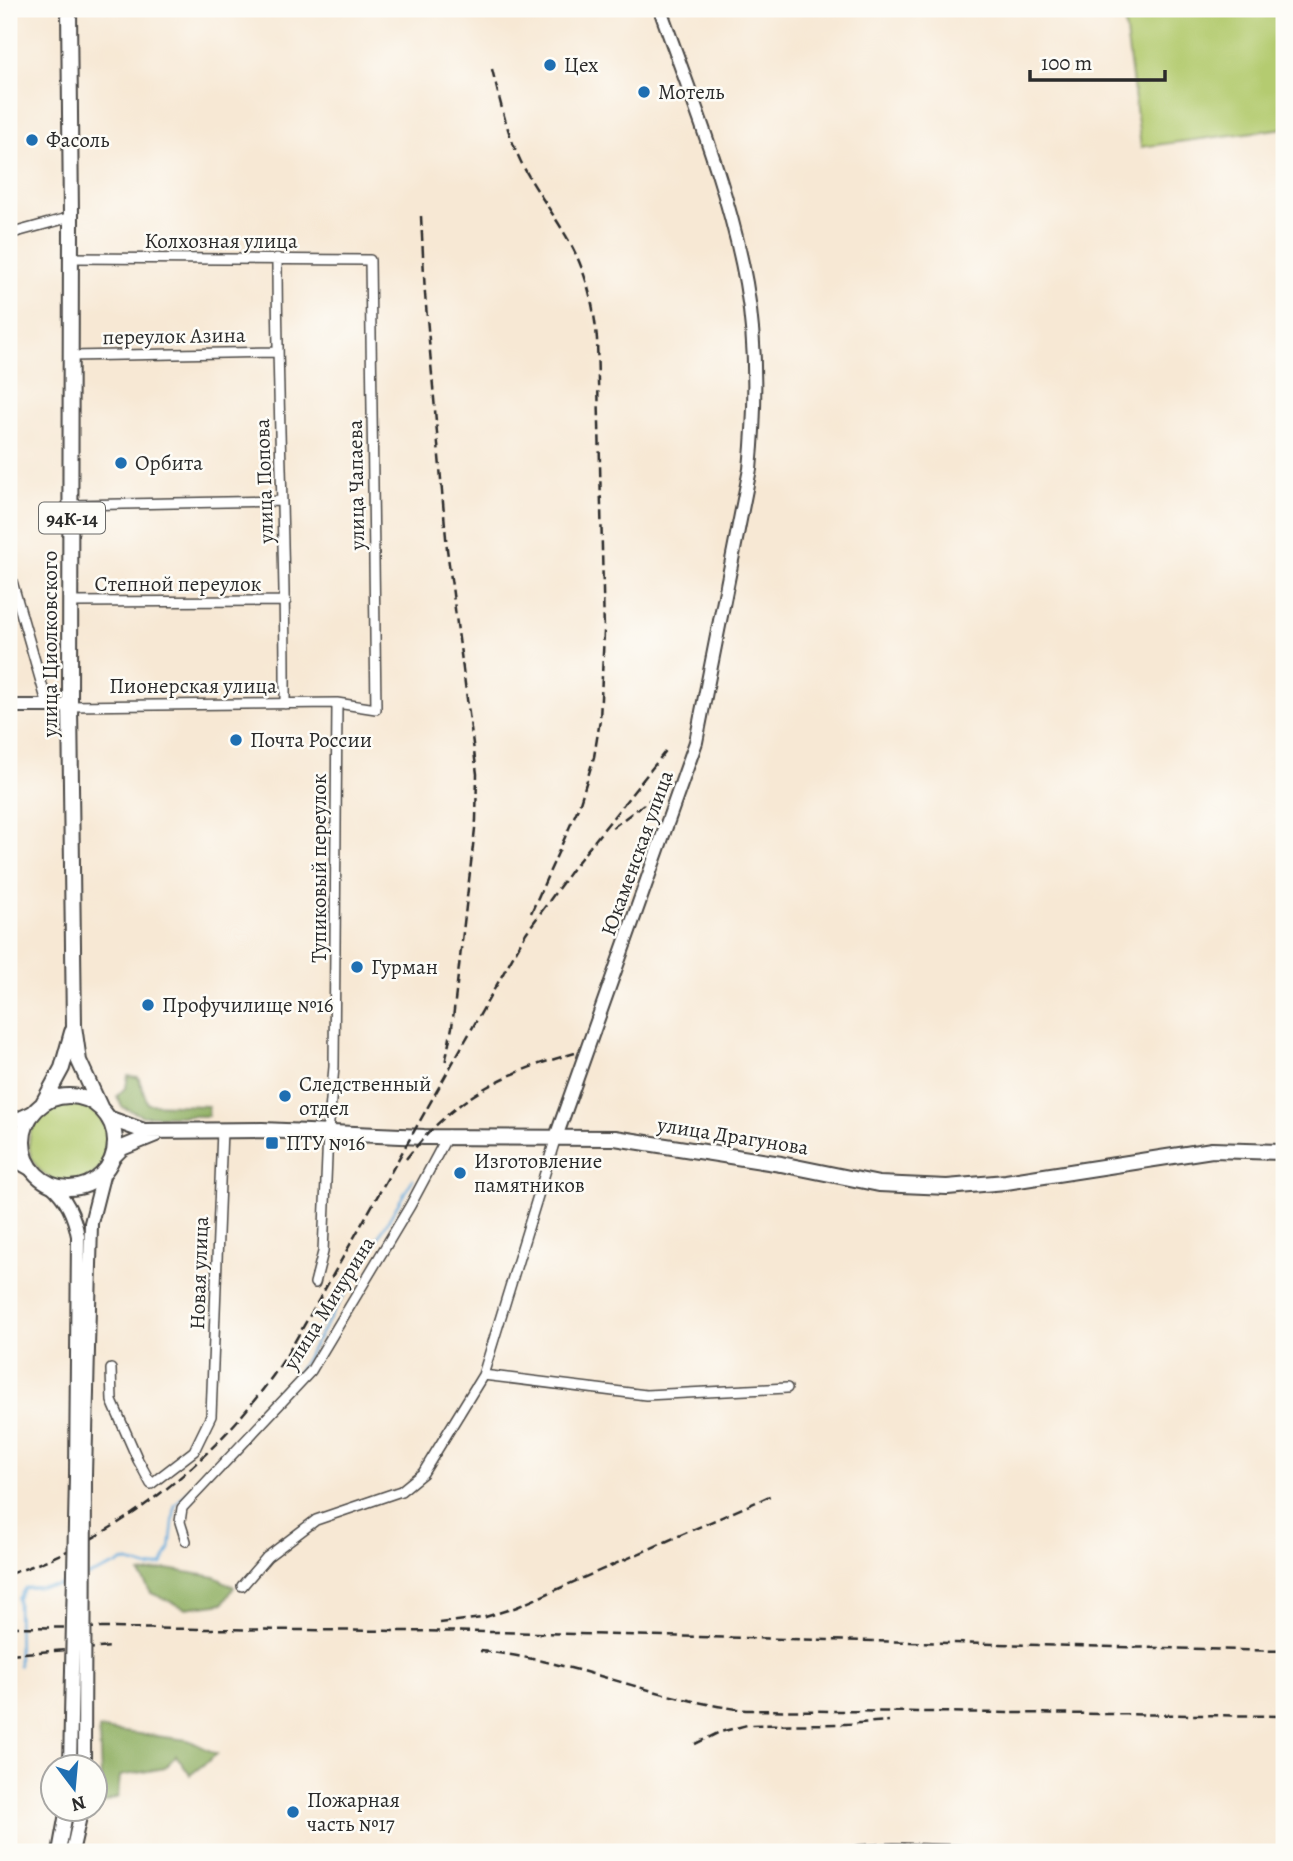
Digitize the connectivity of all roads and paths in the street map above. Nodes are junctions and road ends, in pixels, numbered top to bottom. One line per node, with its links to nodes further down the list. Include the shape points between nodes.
1 (69, 9): 3 (main road, улица Циолковского / 94К-14)
2 (660, 9): 29 (main road, Юкаменская улица, via 739,247 751,315 753,442 696,742)
3 (71, 217): 4 (street); 5 (main road, улица Циолковского / 94К-14)
4 (9, 234)
5 (71, 258): 6 (street, Колхозная улица); 9 (main road, улица Циолковского / 94К-14)
6 (276, 258): 7 (street, Колхозная улица); 8 (street, улица Попова)
7 (370, 260): 20 (street, улица Чапаева)
8 (277, 352): 9 (street, переулок Азина); 10 (street, улица Попова)
9 (71, 356): 11 (main road, улица Циолковского / 94К-14)
10 (281, 501): 11 (street); 13 (street, улица Попова)
11 (72, 505): 14 (main road, улица Циолковского / 94К-14)
12 (9, 571): 18 (street)
13 (286, 601): 14 (street, Степной переулок); 16 (street, улица Попова)
14 (71, 602): 19 (main road, улица Циолковского / 94К-14)
15 (337, 703): 16 (street, Пионерская улица); 20 (street, Пионерская улица); 27 (street, Тупиковый переулок, via 334,1067)
16 (285, 704): 19 (street, Пионерская улица)
17 (9, 706): 18 (main road, Пионерская улица)
18 (48, 706): 19 (main road, Пионерская улица)
19 (70, 706): 21 (main road, улица Циолковского / 94К-14)
20 (376, 709)
21 (74, 1026): 22 (main road, улица Циолковского, via 62,1068); 23 (main road, улица Циолковского, via 79,1061)
22 (39, 1108): 23 (main road, via 52,1099 75,1096); 24 (main road); 33 (main road, via 23,1136 24,1154)
23 (104, 1113): 26 (main road, улица Драгунова, via 144,1131); 32 (main road, via 115,1140)
24 (9, 1123)
25 (222, 1130): 26 (main road, улица Драгунова); 27 (main road, улица Драгунова); 37 (street, Новая улица, via 211,1416 194,1451 151,1484 113,1401)
26 (171, 1131): 32 (main road, улица Драгунова, via 135,1141)
27 (327, 1133): 28 (main road, улица Драгунова); 36 (street, Тупиковый переулок, via 323,1252)
28 (448, 1135): 29 (main road, улица Драгунова); 41 (street, улица Мичурина, via 311,1371 182,1508 180,1522)
29 (556, 1137): 30 (main road, улица Драгунова, via 615,1138 879,1184 947,1187 1212,1150); 38 (street, Юкаменская улица)
30 (1284, 1152)
31 (9, 1157): 33 (main road)
32 (112, 1158): 34 (main road)
33 (32, 1170): 35 (main road)
34 (104, 1172): 35 (main road, via 83,1186); 40 (main road, via 91,1223)
35 (50, 1184): 40 (main road, via 66,1201 78,1236)
36 (315, 1283)
37 (111, 1369)
38 (483, 1375): 39 (street, via 646,1395); 42 (street, Юкаменская улица, via 423,1473 401,1491 316,1520 267,1558)
39 (787, 1388)
40 (81, 1475): 43 (main road, bridge); 44 (main road, bridge)
41 (186, 1541)
42 (242, 1586)
43 (71, 1752)
44 (84, 1752)
45 (65, 1822): 47 (main road)
46 (79, 1822): 48 (main road)
47 (60, 1852)
48 (72, 1852)
49 (858, 1852): 50 (main road)
50 (965, 1852)

